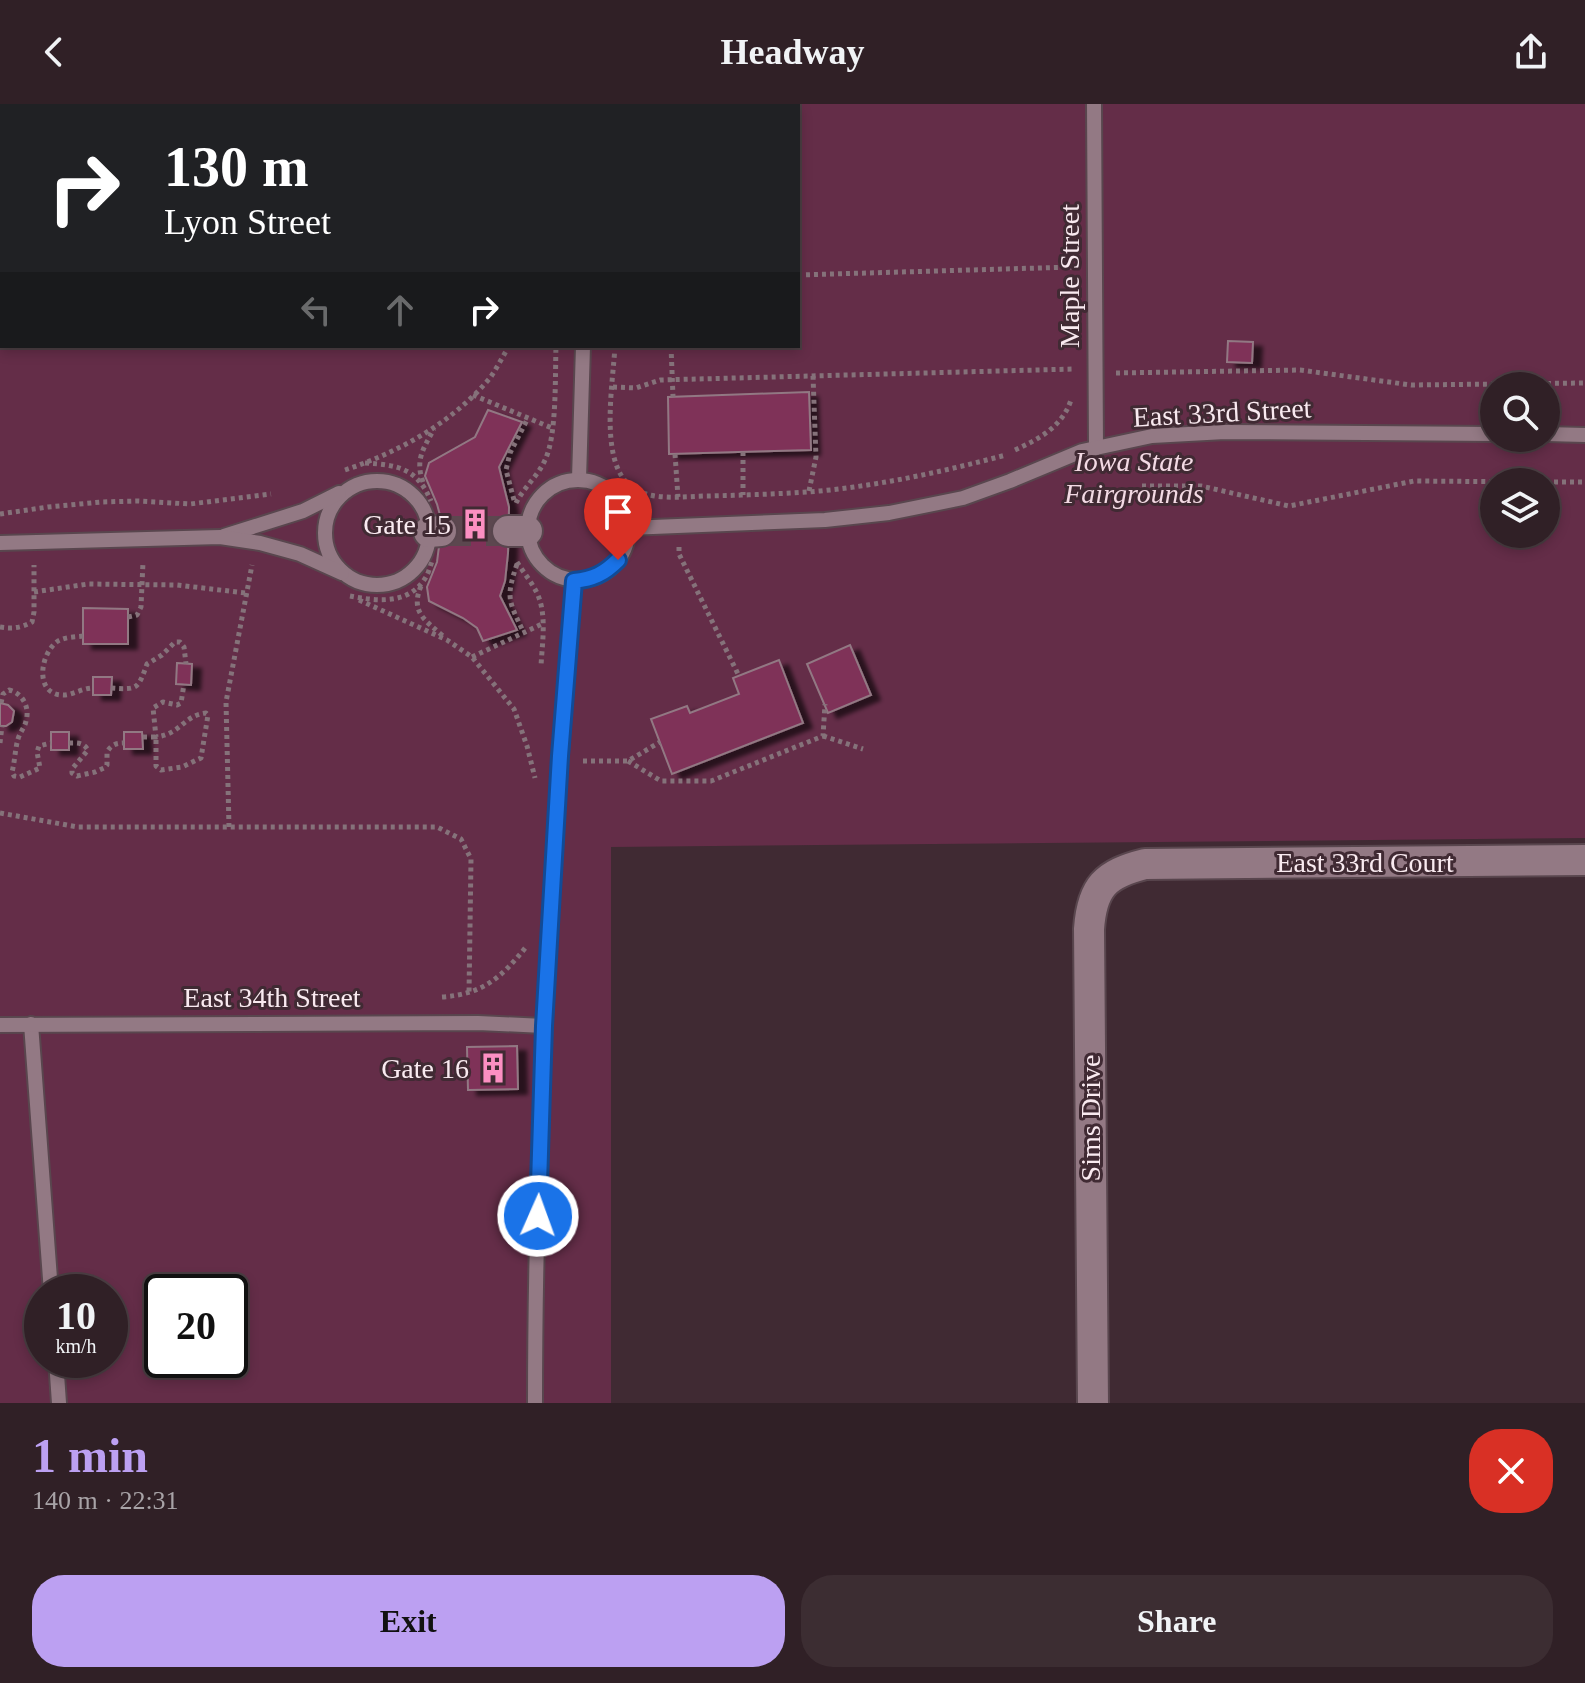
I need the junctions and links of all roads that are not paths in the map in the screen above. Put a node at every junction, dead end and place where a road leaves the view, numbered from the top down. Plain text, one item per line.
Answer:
1 (1094, 104) edge
2 (583, 348) edge
3 (1480, 434) edge
4 (1560, 434) edge
5 (1585, 435) edge
6 (1096, 448) junction
7 (579, 479) junction
8 (354, 486) junction
9 (628, 528) junction
10 (220, 537) junction
11 (0, 543) edge
12 (342, 573) junction
13 (574, 581) junction
14 (1585, 860) edge
15 (1145, 864) joint
16 (31, 1024) junction
17 (0, 1025) edge
18 (544, 1026) junction
19 (50, 1274) edge
20 (57, 1378) edge
21 (59, 1403) edge
22 (535, 1403) edge
23 (1093, 1403) edge

1 - 6 lane, Maple Street
2 - 7 lane
3 - 6 lane, East 33rd Street
4 - 5 lane
6 - 9 lane, East 33rd Street
7 - 9 lane
7 - 13 lane
8 - 10 lane
8 - 12 lane
8 - 12 lane
9 - 13 lane
10 - 11 lane
10 - 12 lane
13 - 18 lane
14 - 15 street, East 33rd Court
15 - 23 street, Sims Drive
16 - 17 lane, East 34th Street
16 - 18 lane, East 34th Street
16 - 19 lane
18 - 22 lane
20 - 21 lane

